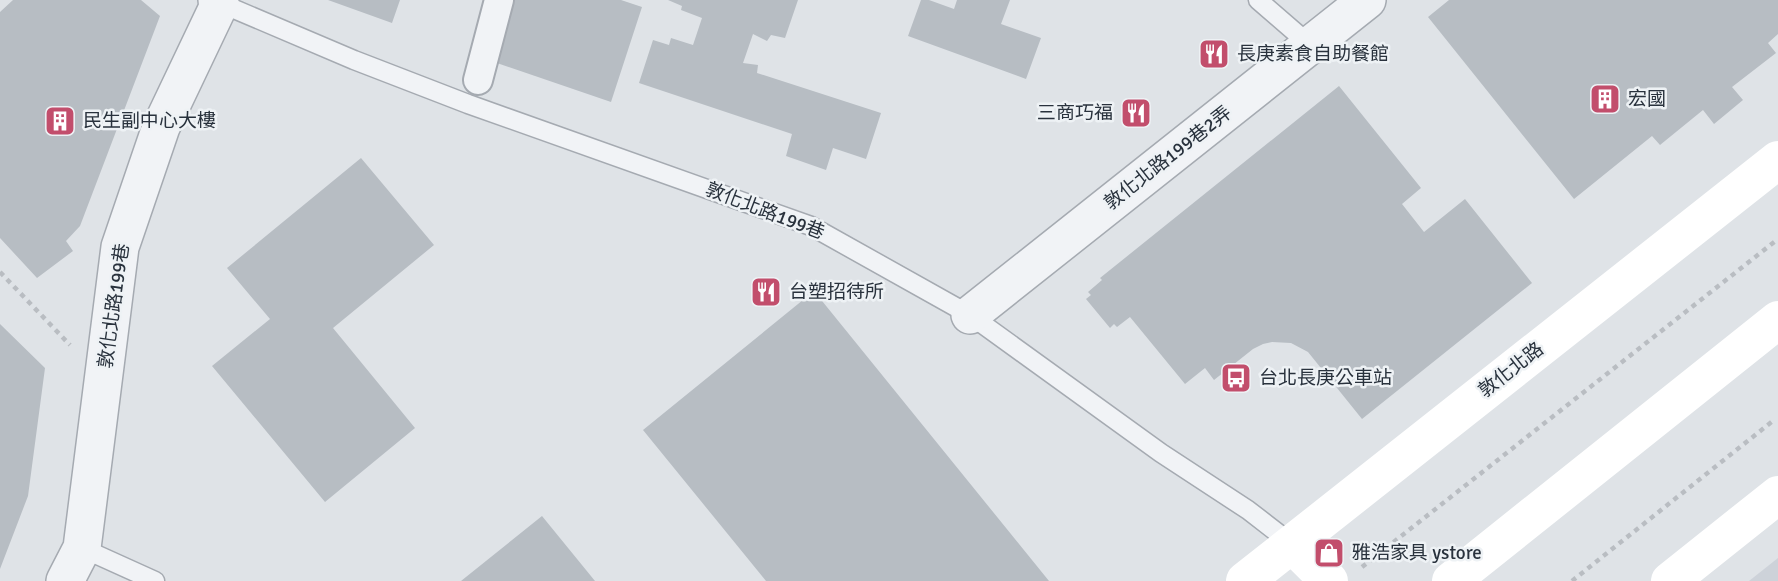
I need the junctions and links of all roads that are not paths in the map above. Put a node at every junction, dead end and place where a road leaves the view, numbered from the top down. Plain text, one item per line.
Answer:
1 (499, 0) edge
2 (1258, 0) edge
3 (1367, 0) edge
4 (218, 2) edge
5 (1310, 45) junction
6 (478, 80) dead end
7 (1778, 160) edge
8 (970, 315) junction
9 (1778, 320) edge
10 (1777, 497) edge
11 (1292, 544) junction
12 (82, 548) junction
13 (1342, 577) edge
14 (65, 581) edge
15 (155, 581) edge
16 (1245, 581) edge
17 (1451, 581) edge
18 (1670, 581) edge

1 - 6 street
2 - 5 lane
3 - 5 street, 敦化北路199巷2弄
4 - 8 lane, 敦化北路199巷
4 - 12 street, 敦化北路199巷
5 - 8 street, 敦化北路199巷2弄
7 - 11 main road, 敦化北路
8 - 11 lane, 敦化北路199巷
9 - 17 main road
10 - 18 main road
11 - 13 main road
11 - 16 main road, 敦化北路
12 - 14 street, 敦化北路199巷
12 - 15 lane

